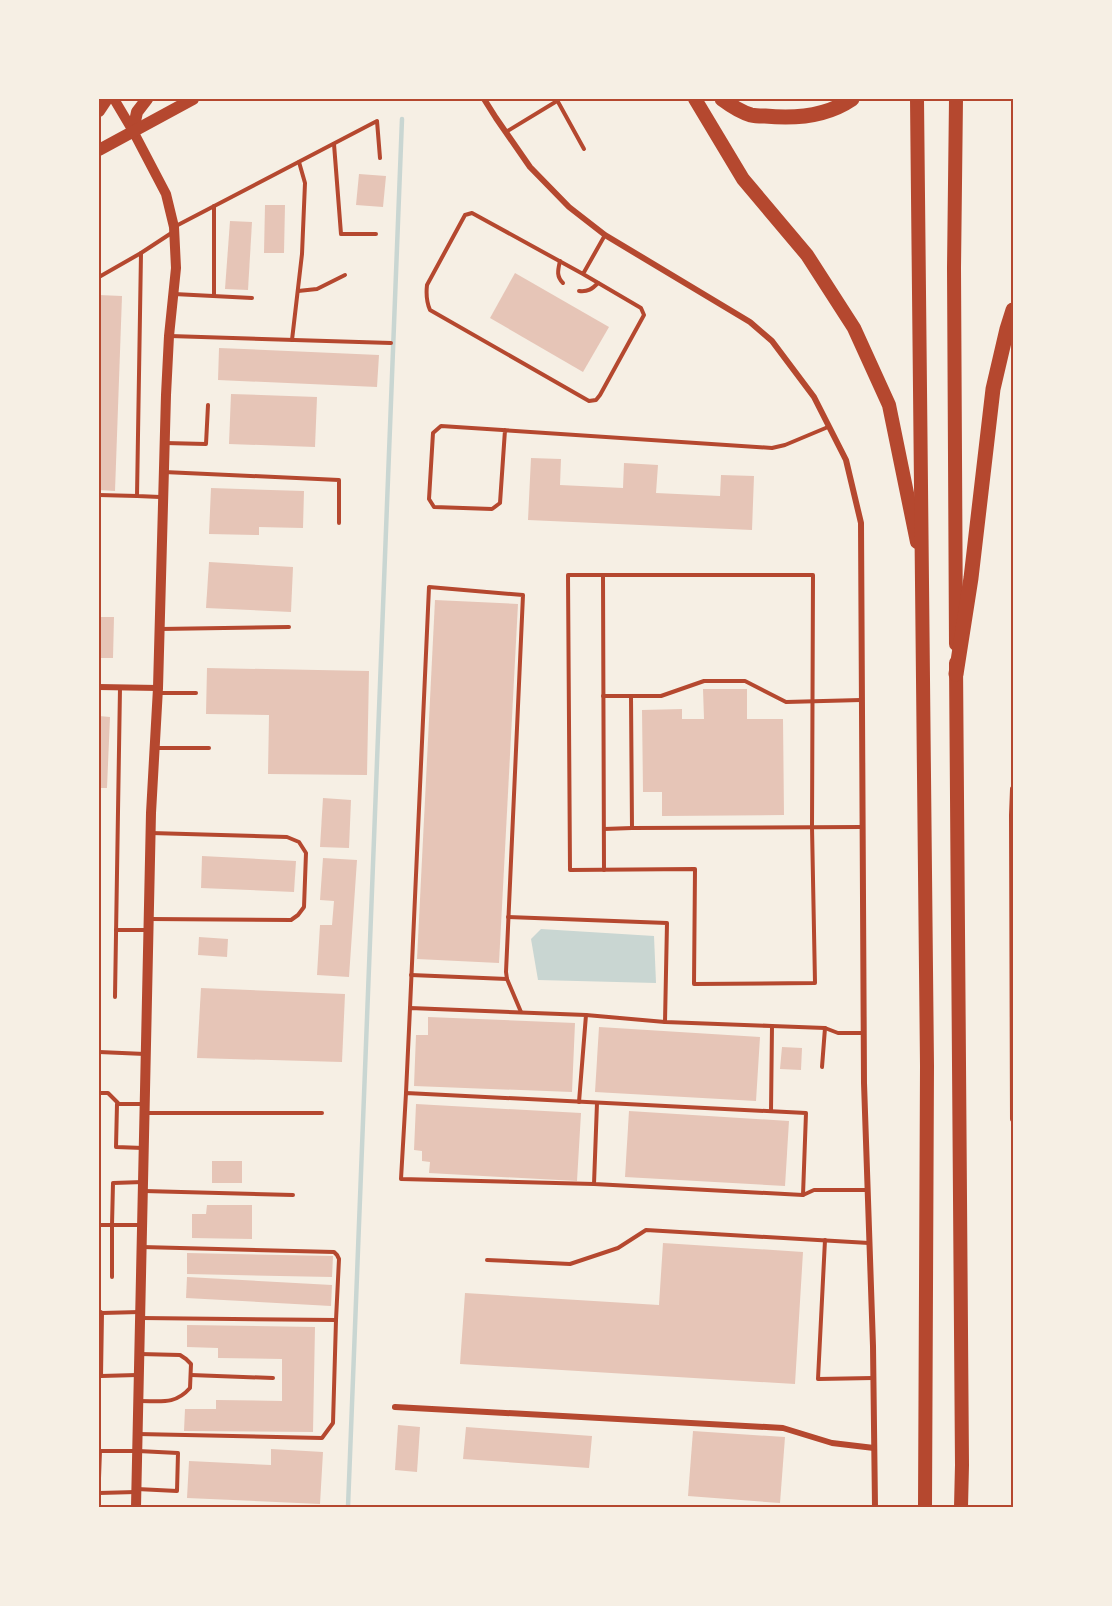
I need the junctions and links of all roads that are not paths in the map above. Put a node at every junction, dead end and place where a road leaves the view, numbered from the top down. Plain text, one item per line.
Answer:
1 (107, 99) edge
2 (114, 99) edge
3 (147, 99) edge
4 (193, 99) edge
5 (484, 99) edge
6 (695, 99) edge
7 (722, 99) edge
8 (852, 99) edge
9 (917, 99) edge
10 (956, 99) edge
11 (557, 100) edge
12 (99, 111) edge
13 (133, 131) junction
14 (506, 132) junction
15 (334, 144) junction
16 (584, 149) dead end
17 (99, 150) edge
18 (380, 158) dead end
19 (299, 162) junction
20 (214, 206) junction
21 (174, 230) junction
22 (376, 234) dead end
23 (605, 235) junction
24 (141, 253) junction
25 (560, 261) junction
26 (583, 274) junction
27 (345, 275) dead end
28 (99, 277) edge
29 (563, 283) dead end
30 (598, 283) junction
31 (298, 291) junction
32 (579, 291) dead end
33 (173, 294) junction
34 (214, 296) junction
35 (252, 298) dead end
36 (1013, 310) edge
37 (169, 336) junction
38 (292, 340) junction
39 (392, 343) dead end
40 (208, 405) dead end
41 (829, 426) junction
42 (505, 430) junction
43 (164, 443) junction
44 (164, 472) junction
45 (99, 495) edge
46 (137, 496) junction
47 (163, 497) junction
48 (339, 523) dead end
49 (923, 574) junction
50 (603, 575) junction
51 (289, 627) dead end
52 (159, 629) junction
53 (956, 674) junction
54 (99, 687) edge
55 (120, 688) junction
56 (158, 691) junction
57 (196, 693) dead end
58 (603, 696) junction
59 (631, 696) junction
60 (861, 700) junction
61 (812, 702) junction
62 (155, 748) junction
63 (208, 748) dead end
64 (1013, 789) edge
65 (812, 827) junction
66 (862, 827) junction
67 (632, 828) junction
68 (604, 829) junction
69 (151, 833) junction
70 (604, 870) junction
71 (508, 916) junction
72 (149, 925) junction
73 (116, 930) junction
74 (411, 975) junction
75 (507, 979) junction
76 (115, 997) dead end
77 (410, 1008) junction
78 (521, 1012) junction
79 (586, 1015) junction
80 (665, 1022) junction
81 (772, 1026) junction
82 (825, 1028) junction
83 (863, 1033) junction
84 (1012, 1033) edge
85 (99, 1052) edge
86 (146, 1054) junction
87 (822, 1067) dead end
88 (99, 1093) edge
89 (406, 1094) junction
90 (579, 1102) junction
91 (597, 1102) junction
92 (119, 1104) junction
93 (145, 1108) junction
94 (771, 1111) junction
95 (322, 1113) dead end
96 (1013, 1119) edge
97 (144, 1148) junction
98 (594, 1184) junction
99 (143, 1187) junction
100 (867, 1190) junction
101 (803, 1195) junction
102 (293, 1196) dead end
103 (99, 1225) edge
104 (112, 1225) junction
105 (142, 1225) junction
106 (825, 1240) junction
107 (869, 1243) junction
108 (142, 1247) junction
109 (487, 1260) dead end
110 (112, 1277) dead end
111 (100, 1312) edge
112 (141, 1315) junction
113 (336, 1320) junction
114 (140, 1354) junction
115 (139, 1375) junction
116 (191, 1375) junction
117 (100, 1376) edge
118 (273, 1378) dead end
119 (873, 1378) junction
120 (139, 1401) junction
121 (395, 1407) dead end
122 (138, 1434) junction
123 (874, 1448) junction
124 (99, 1451) edge
125 (138, 1451) junction
126 (99, 1478) edge
127 (137, 1491) junction
128 (99, 1493) edge
129 (136, 1507) edge
130 (875, 1507) edge
131 (925, 1507) edge
132 (961, 1507) edge

1 - 12 main road
2 - 13 street
3 - 13 main road
4 - 13 main road
5 - 14 street
6 - 49 highway
7 - 8 highway
9 - 49 highway
10 - 53 highway
11 - 14 lane
11 - 16 lane
13 - 17 main road
13 - 21 street
14 - 23 street
15 - 18 lane
15 - 19 lane
15 - 22 lane
19 - 20 lane
19 - 31 lane
20 - 21 lane
20 - 34 lane
21 - 24 lane
21 - 33 street
23 - 26 lane
23 - 41 street
24 - 28 lane
24 - 46 lane
25 - 26 lane
25 - 29 lane
25 - 30 lane
26 - 30 lane
27 - 31 lane
30 - 32 lane
31 - 38 lane
33 - 34 lane
33 - 37 street
34 - 35 lane
36 - 53 highway
37 - 38 lane
37 - 43 street
38 - 39 lane
40 - 43 lane
41 - 42 lane
41 - 60 street
42 - 42 lane
43 - 44 street
44 - 47 street
44 - 48 lane
45 - 46 lane
46 - 47 lane
47 - 52 street
49 - 131 highway
50 - 58 lane
50 - 61 lane
50 - 70 lane
51 - 52 lane
52 - 56 street
53 - 132 highway
54 - 55 street
55 - 56 street
55 - 73 lane
56 - 57 lane
56 - 62 street
58 - 59 lane
58 - 68 lane
59 - 61 lane
59 - 67 lane
60 - 61 lane
60 - 66 street
61 - 65 lane
62 - 63 lane
62 - 69 street
64 - 84 street
65 - 66 lane
65 - 67 lane
65 - 70 lane
66 - 83 street
67 - 68 lane
68 - 70 lane
69 - 72 street
69 - 72 lane
71 - 74 lane
71 - 75 lane
71 - 80 lane
72 - 73 lane
72 - 86 street
73 - 76 lane
74 - 75 lane
74 - 77 lane
75 - 78 lane
77 - 78 lane
77 - 89 lane
78 - 79 lane
79 - 80 lane
79 - 90 lane
80 - 81 lane
81 - 82 lane
81 - 94 lane
82 - 83 lane
82 - 87 lane
83 - 100 street
84 - 96 street
85 - 86 lane
86 - 93 street
88 - 92 lane
89 - 90 lane
89 - 98 lane
90 - 91 lane
91 - 94 lane
91 - 98 lane
92 - 93 lane
92 - 97 lane
93 - 95 lane
93 - 97 street
94 - 101 lane
97 - 99 street
98 - 101 lane
99 - 102 lane
99 - 104 lane
99 - 105 street
100 - 101 lane
100 - 107 street
103 - 104 lane
104 - 105 lane
104 - 110 lane
105 - 108 street
106 - 107 lane
106 - 109 lane
106 - 119 lane
107 - 119 street
108 - 112 street
108 - 113 lane
111 - 112 lane
111 - 117 lane
112 - 113 lane
112 - 114 street
113 - 122 lane
114 - 115 street
114 - 116 lane
115 - 117 lane
115 - 120 street
116 - 118 lane
116 - 120 lane
119 - 123 street
120 - 122 street
121 - 123 street
122 - 125 street
123 - 130 street
124 - 125 lane
124 - 126 lane
125 - 127 street
125 - 127 lane
127 - 128 lane
127 - 129 street

